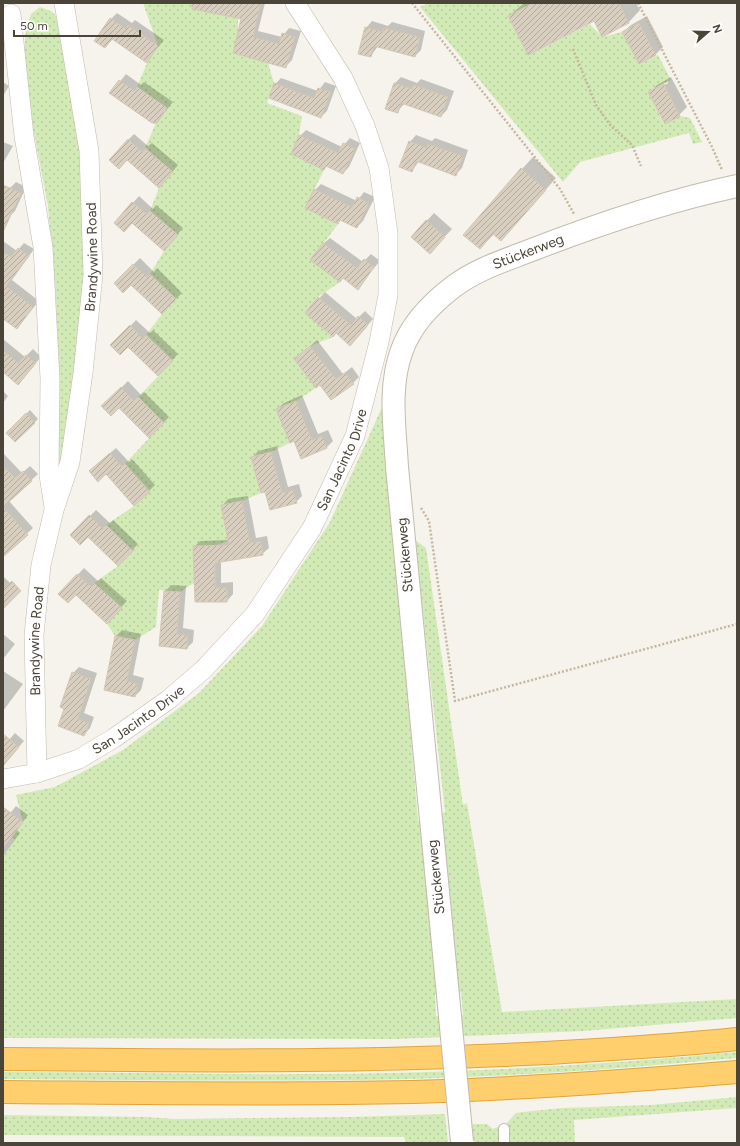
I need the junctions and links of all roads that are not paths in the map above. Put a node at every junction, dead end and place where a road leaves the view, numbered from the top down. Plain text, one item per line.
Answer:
1 (64, 3) edge
2 (295, 3) edge
3 (13, 12) edge
4 (732, 187) edge
5 (54, 510) junction
6 (37, 773) junction
7 (3, 779) edge
8 (737, 1039) edge
9 (3, 1059) edge
10 (737, 1072) edge
11 (3, 1092) edge
12 (504, 1128) dead end
13 (462, 1143) edge
14 (504, 1143) edge

1 - 5 street, Brandywine Road
2 - 6 street, San Jacinto Drive
3 - 5 street, Brandywine Road
4 - 13 street, Stückerweg, bridge
5 - 6 street, Brandywine Road
6 - 7 street, San Jacinto Drive
8 - 9 highway
10 - 11 highway
12 - 14 lane

